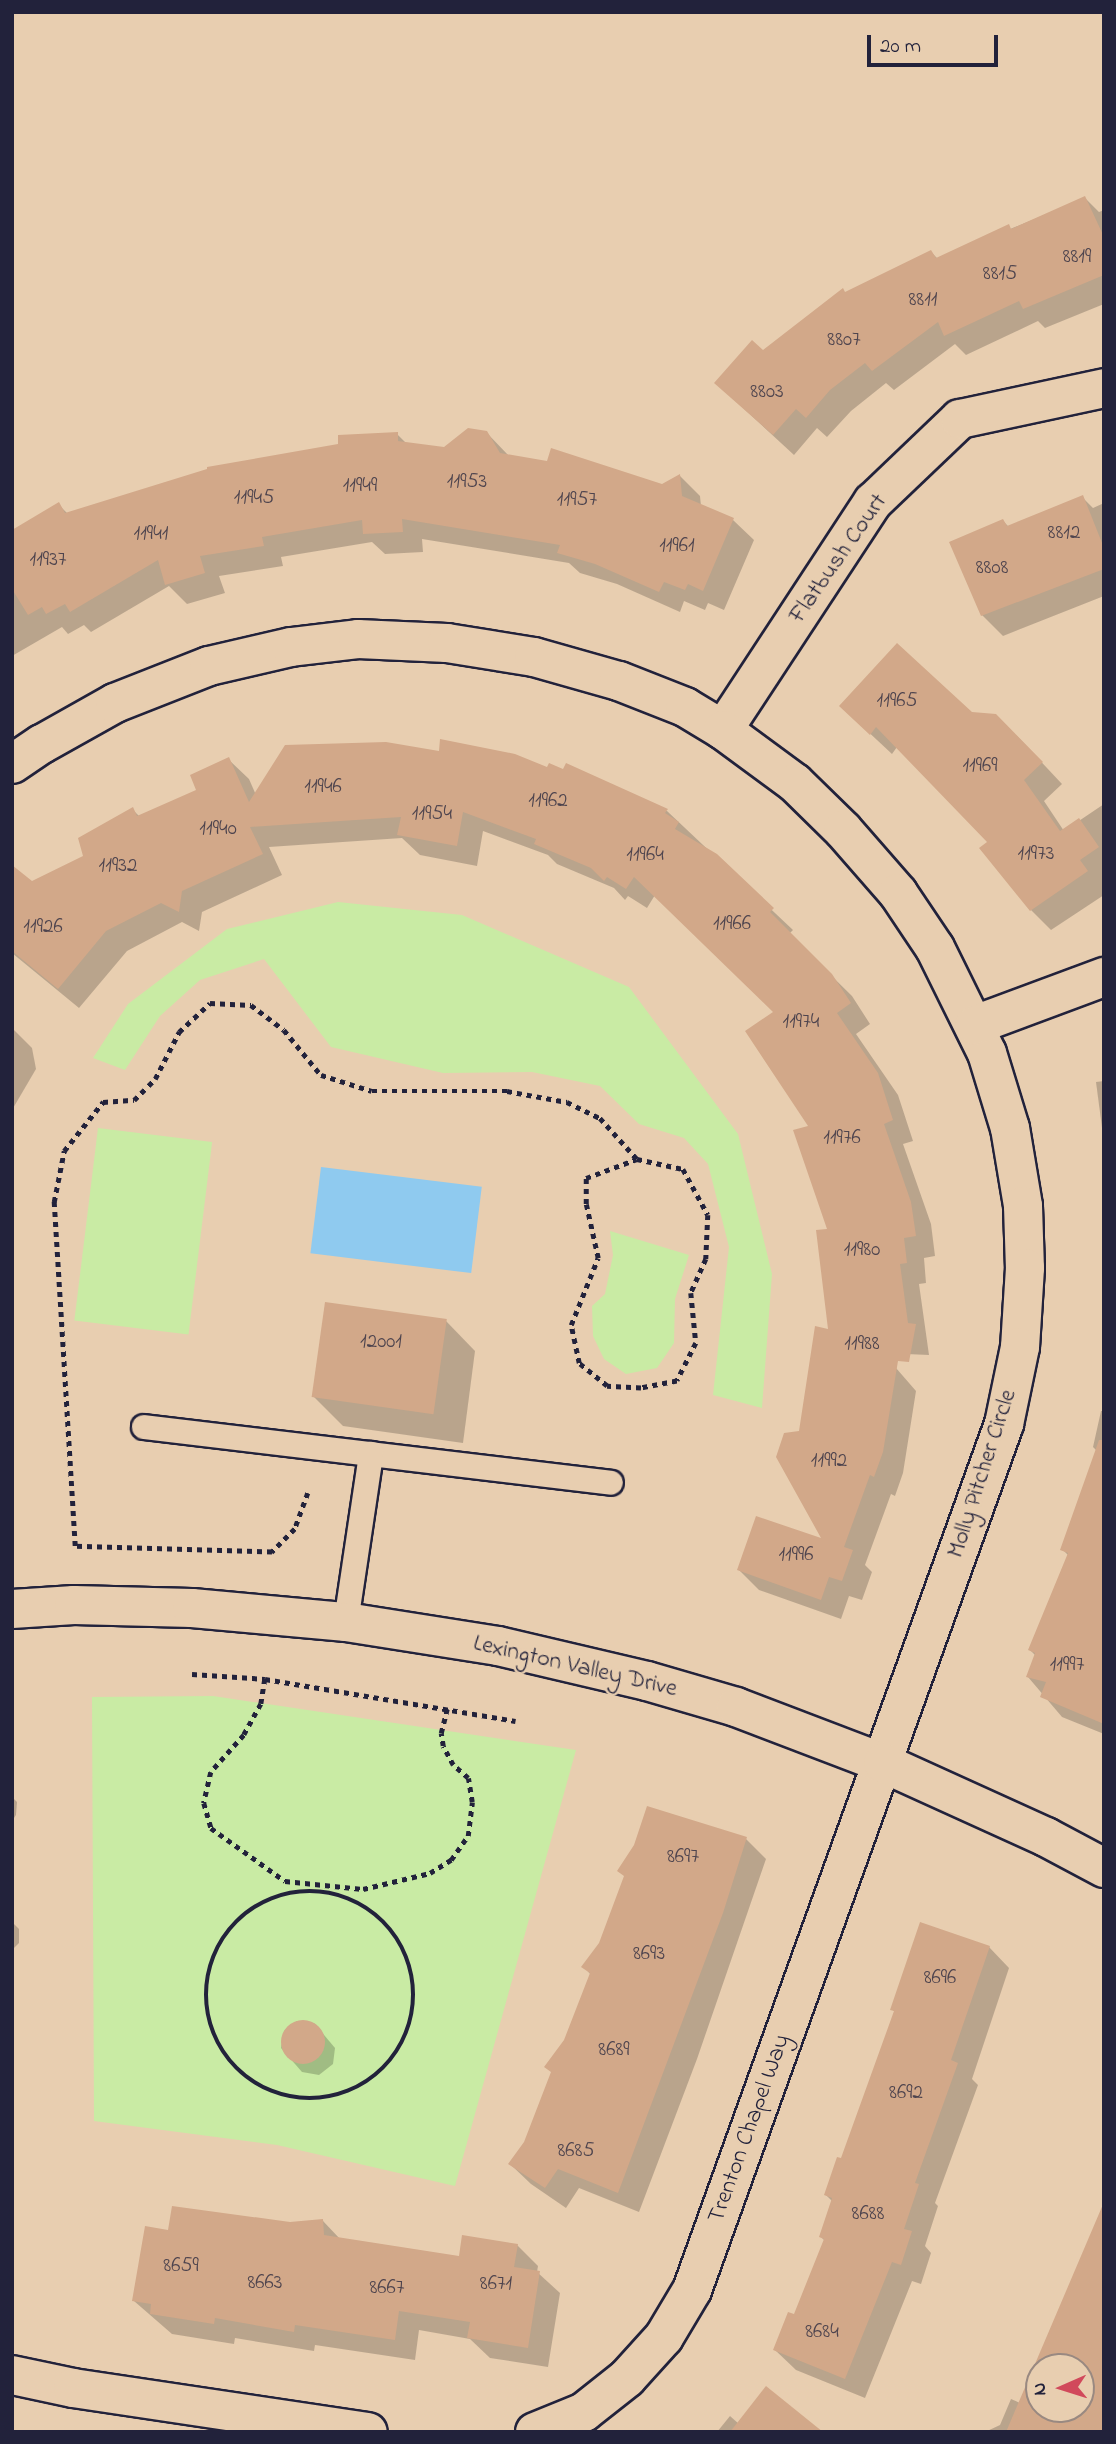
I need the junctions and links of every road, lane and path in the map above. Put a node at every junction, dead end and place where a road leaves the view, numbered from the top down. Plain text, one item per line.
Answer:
1 (1104, 387) edge
2 (723, 730) junction
3 (12, 764) edge
4 (1104, 977) edge
5 (975, 1025) junction
6 (637, 1159) junction
7 (144, 1427) dead end
8 (371, 1454) junction
9 (611, 1483) dead end
10 (309, 1493) dead end
11 (12, 1609) edge
12 (346, 1622) junction
13 (192, 1674) dead end
14 (265, 1679) junction
15 (447, 1709) junction
16 (515, 1721) dead end
17 (883, 1763) junction
18 (1104, 1868) edge
19 (305, 1889) joint
20 (12, 2375) edge
21 (368, 2432) edge
22 (536, 2432) edge

1 - 2 street, Flatbush Court
2 - 3 street, Molly Pitcher Circle
2 - 5 street, Molly Pitcher Circle
4 - 5 street
5 - 17 street, Molly Pitcher Circle
6 - 6 path
6 - 10 path
7 - 8 lane
8 - 9 lane
8 - 12 lane
11 - 12 street, Lexington Valley Drive
12 - 17 street, Lexington Valley Drive
13 - 14 path
14 - 15 path
14 - 15 path
15 - 16 path
17 - 18 street, Lexington Valley Drive
17 - 22 street, Trenton Chapel Way
19 - 19 path
20 - 21 street

